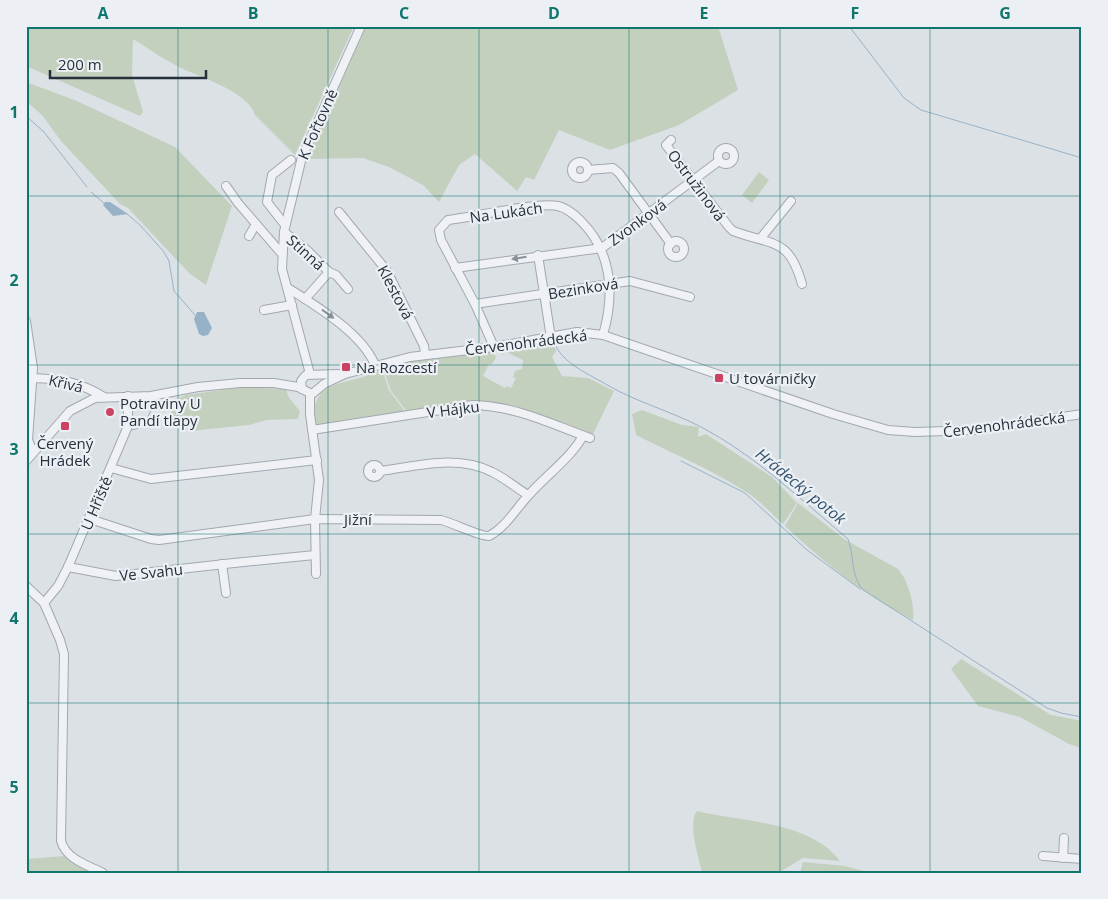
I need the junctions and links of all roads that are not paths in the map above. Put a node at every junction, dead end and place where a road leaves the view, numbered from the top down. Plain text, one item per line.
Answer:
1 (361, 26) edge
2 (671, 140) dead end
3 (291, 160) dead end
4 (719, 161) dead end
5 (588, 170) dead end
6 (693, 181) junction
7 (226, 186) dead end
8 (791, 200) dead end
9 (339, 212) dead end
10 (649, 213) junction
11 (256, 224) junction
12 (285, 229) junction
13 (249, 236) dead end
14 (760, 239) junction
15 (671, 244) dead end
16 (602, 248) junction
17 (282, 254) junction
18 (538, 255) junction
19 (455, 268) junction
20 (329, 272) junction
21 (608, 284) junction
22 (802, 284) dead end
23 (288, 288) junction
24 (348, 289) dead end
25 (544, 294) junction
26 (690, 297) dead end
27 (305, 299) junction
28 (476, 304) junction
29 (292, 305) junction
30 (264, 310) dead end
31 (26, 321) edge
32 (603, 335) junction
33 (552, 338) junction
34 (494, 347) junction
35 (426, 354) junction
36 (375, 365) junction
37 (345, 374) junction
38 (314, 375) junction
39 (30, 378) edge
40 (302, 379) junction
41 (274, 383) junction
42 (320, 387) junction
43 (302, 389) junction
44 (310, 394) junction
45 (128, 396) junction
46 (104, 397) junction
47 (1082, 414) edge
48 (312, 430) junction
49 (587, 437) joint
50 (33, 452) junction
51 (316, 460) junction
52 (26, 461) edge
53 (111, 468) junction
54 (381, 470) dead end
55 (528, 495) junction
56 (90, 519) junction
57 (315, 519) junction
58 (315, 554) junction
59 (222, 564) junction
60 (68, 567) junction
61 (316, 574) dead end
62 (26, 586) edge
63 (226, 593) dead end
64 (44, 603) junction
65 (1064, 838) dead end
66 (1043, 856) dead end
67 (1063, 858) junction
68 (1082, 860) edge
69 (103, 873) edge

1 - 12 street, K Fořtovně
2 - 6 street, Ostružinová
3 - 12 street, K Fořtovně
4 - 6 street, Zvonková
5 - 10 street
6 - 10 street, Zvonková
6 - 14 street, Ostružinová
7 - 11 street
8 - 14 street
9 - 35 street, Klestová
10 - 15 street
10 - 16 street, Zvonková
11 - 13 street
11 - 17 street
12 - 17 street, K Fořtovně
12 - 20 street, Stinná
14 - 22 street, Ostružinová
16 - 18 street, Zvonková
16 - 19 street, Na Lukách
16 - 21 street, Na Lukách
17 - 23 street, K Fořtovně
18 -> 19 street, Zvonková
18 - 25 street
19 - 28 street, Na Lukách
20 - 24 street, Stinná
20 - 27 street, Stinná
21 - 25 street, Bezinková
21 - 26 street, Bezinková
21 - 32 street, Na Lukách
23 - 27 street
23 - 29 street, K Fořtovně
25 - 28 street, Bezinková
25 - 33 street
27 -> 36 street
28 - 34 street, Na Lukách
29 - 30 street
29 - 38 street, K Fořtovně
31 - 39 street
32 - 33 street, Červenohrádecká
32 - 47 street, Červenohrádecká
33 - 34 street, Červenohrádecká
34 - 35 street, Červenohrádecká
35 - 36 street, Červenohrádecká
36 - 37 street, Červenohrádecká
37 - 38 street, Červenohrádecká
37 - 42 street, Červenohrádecká
38 - 40 street
38 - 42 street
39 - 46 street, Křivá
39 - 50 street
40 - 41 street
40 - 43 street
41 - 43 street
41 - 45 street
42 - 44 street
43 - 44 street
44 - 48 street
45 - 46 street
45 - 53 street, U Hřiště
46 - 50 street
48 - 49 street, V Hájku
48 - 51 street
49 - 55 street, Jižní
50 - 52 street
51 - 53 street
51 - 57 street
53 - 56 street, U Hřiště
54 - 55 street
55 - 57 street, Jižní
56 - 57 street, Jižní
56 - 60 street, U Hřiště
57 - 58 street
58 - 59 street, Ve Svahu
58 - 61 street
59 - 60 street, Ve Svahu
59 - 63 street
60 - 64 street, U Hřiště
62 - 64 street
64 - 69 street
65 - 67 street
66 - 67 street
67 - 68 street

